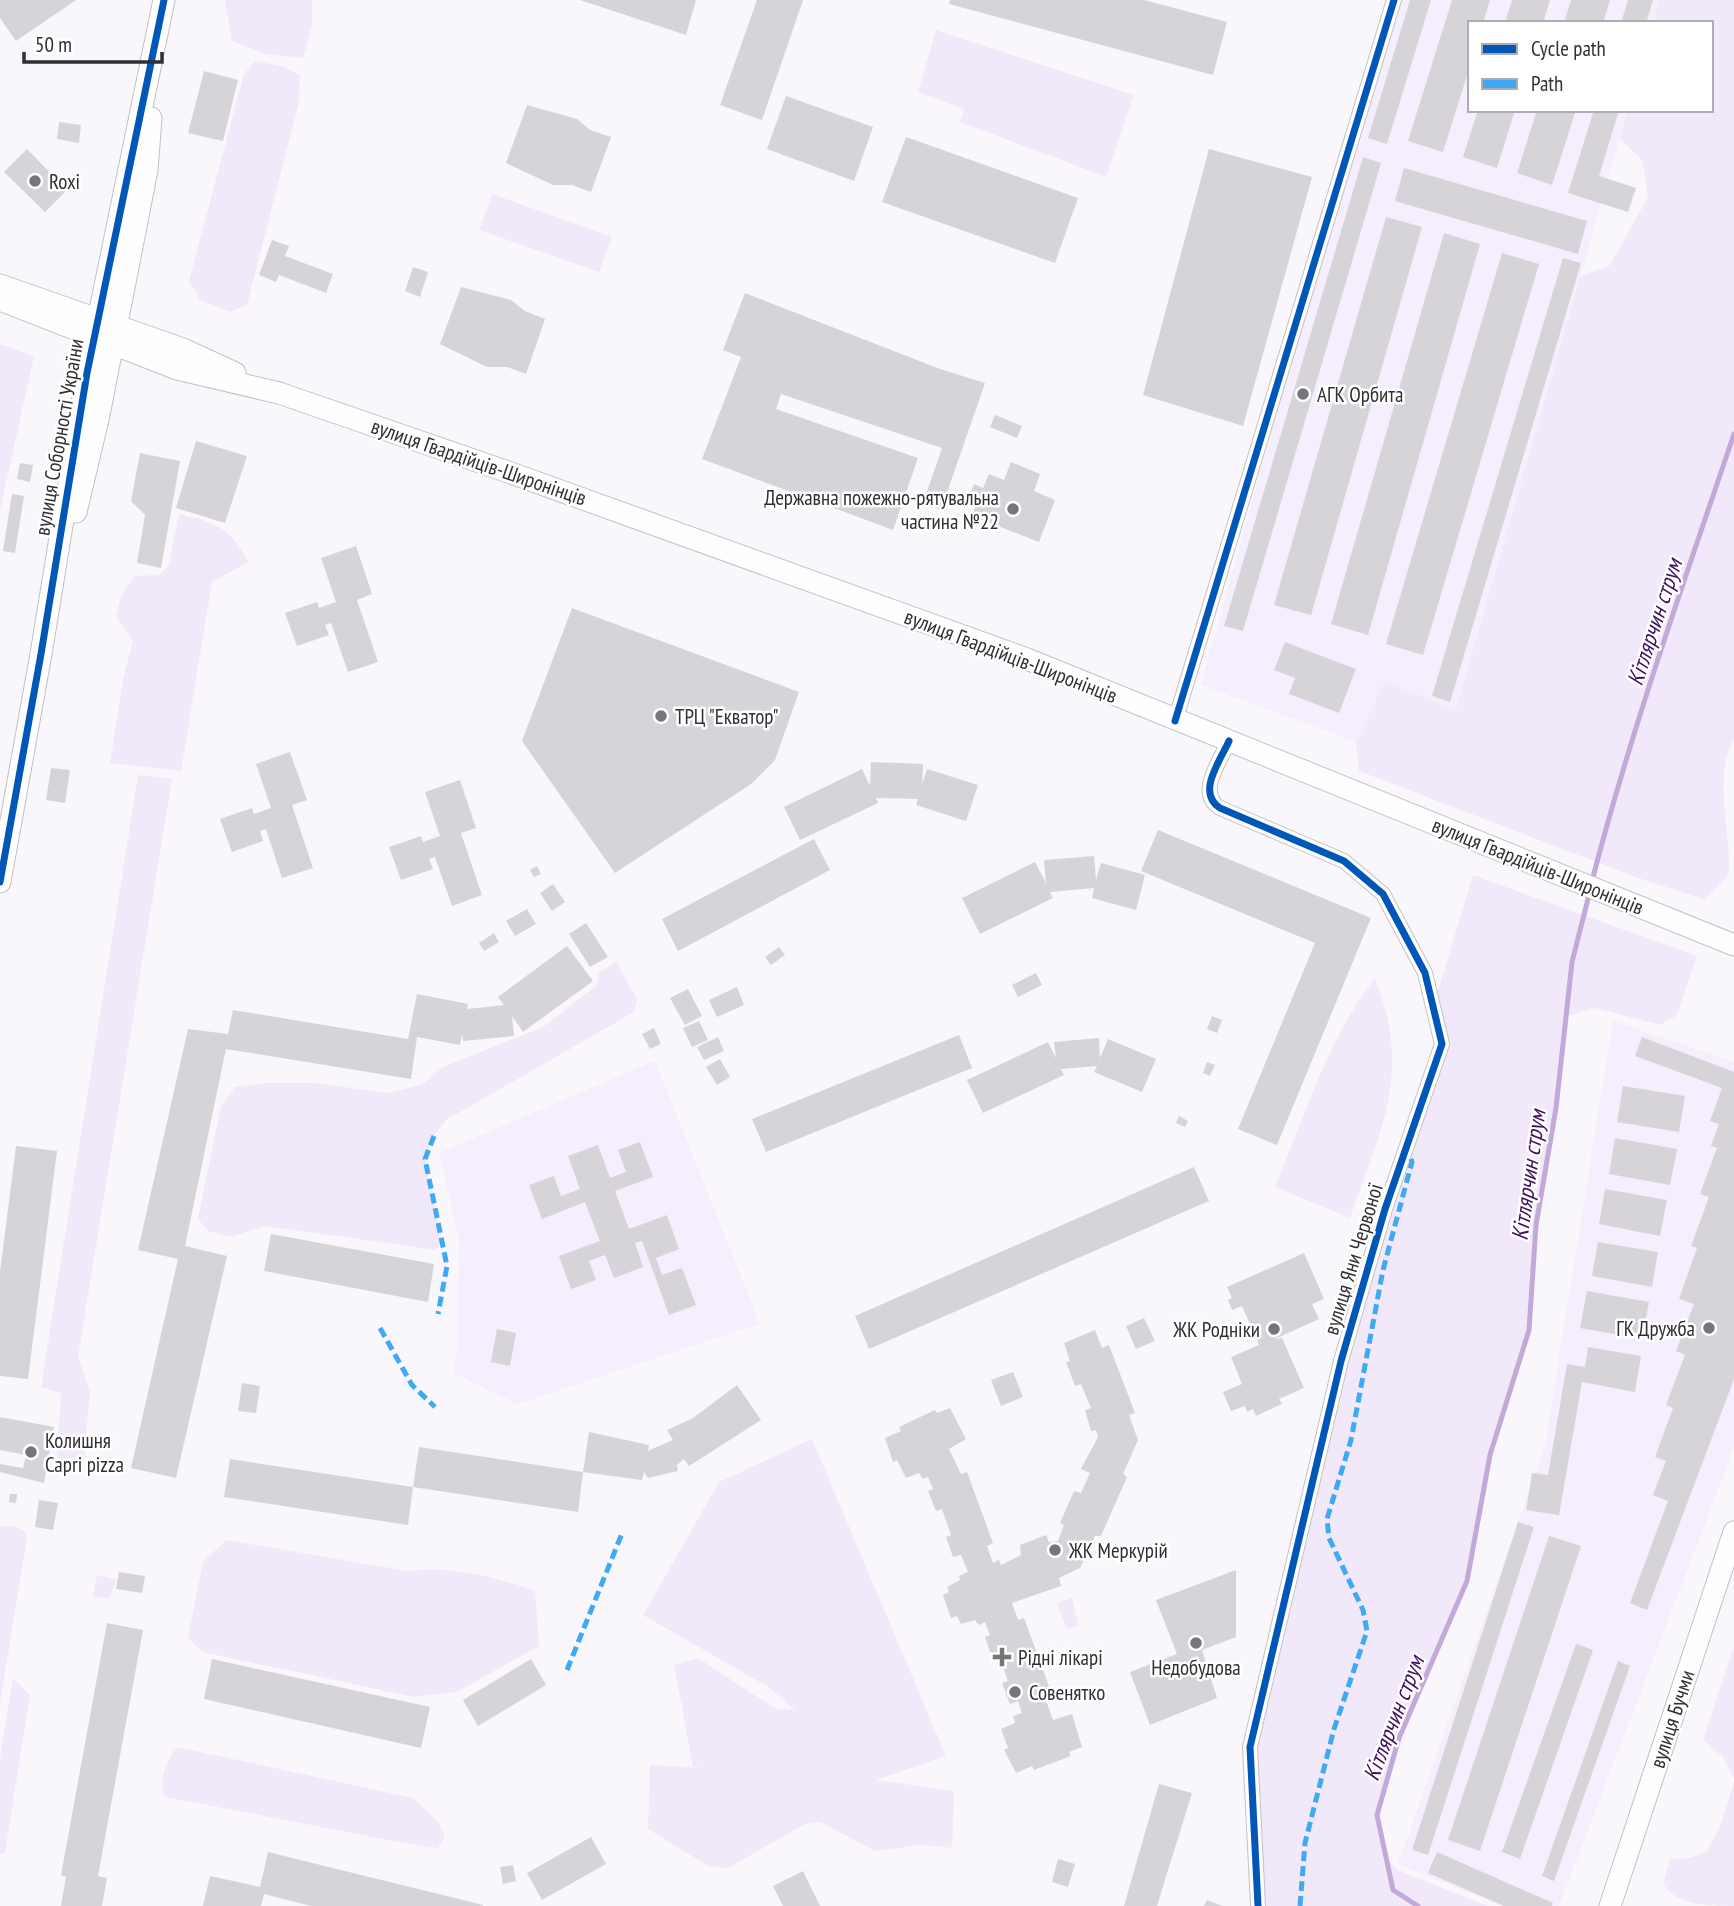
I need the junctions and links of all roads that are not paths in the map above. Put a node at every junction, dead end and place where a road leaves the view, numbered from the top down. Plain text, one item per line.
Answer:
1 (164, 0) edge
2 (1394, 0) edge
3 (0, 285) edge
4 (0, 300) edge
5 (105, 331) junction
6 (1175, 721) junction
7 (1229, 741) junction
8 (0, 882) edge
9 (1728, 942) edge
10 (1734, 1532) edge
11 (1258, 1906) edge
12 (1610, 1906) edge

1 - 5 main road, вулиця Соборності України
2 - 6 street
3 - 5 main road, вулиця Гвардійців-Широнінців
4 - 5 main road, вулиця Гвардійців-Широнінців
5 - 6 main road, вулиця Гвардійців-Широнінців
5 - 8 main road, вулиця Соборності України
6 - 7 main road, вулиця Гвардійців-Широнінців
7 - 9 main road, вулиця Гвардійців-Широнінців
7 - 11 street, вулиця Яни Червоної
10 - 12 main road, вулиця Бучми

